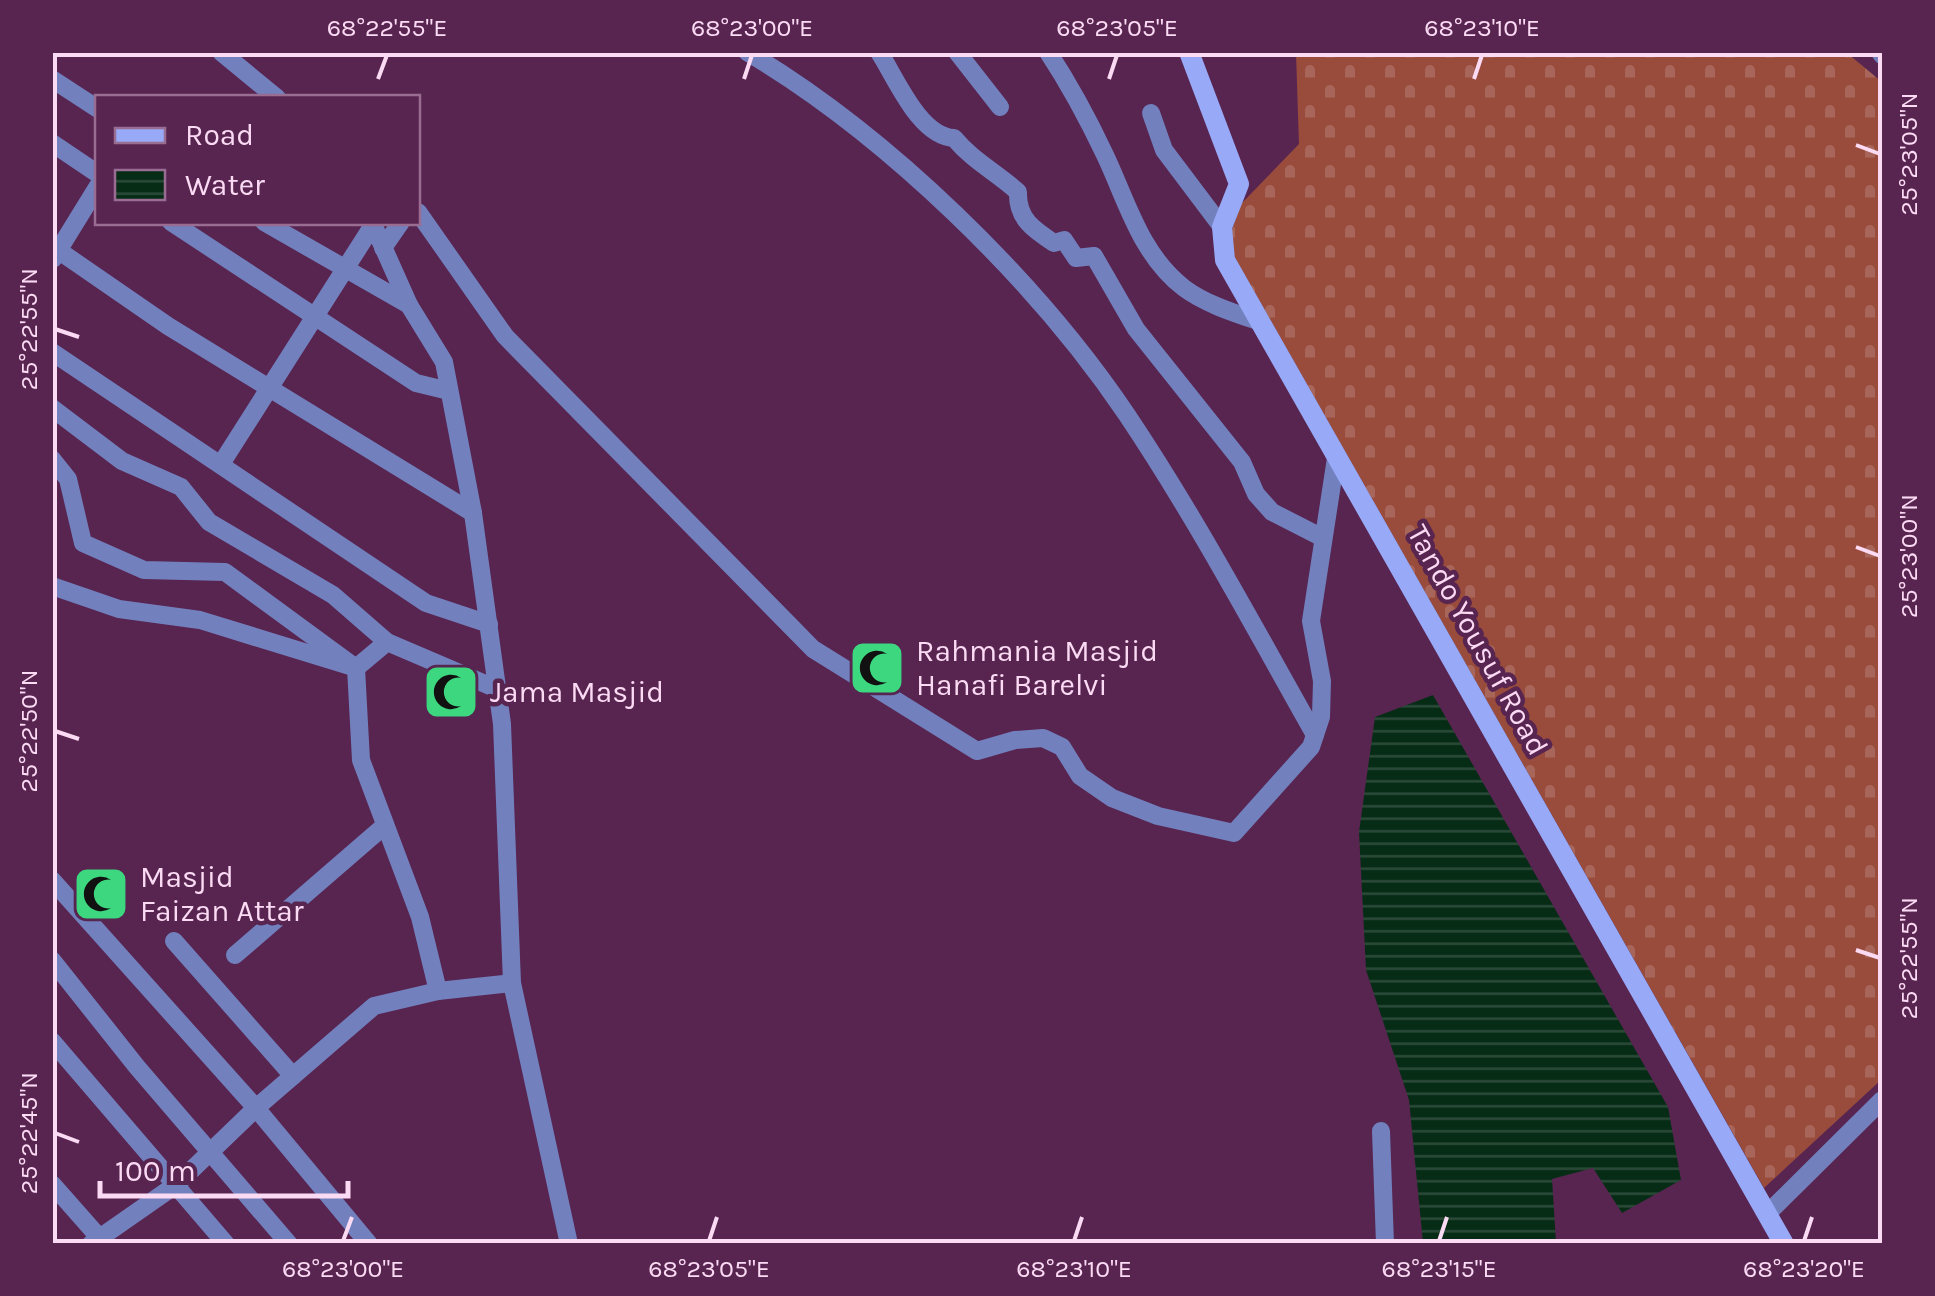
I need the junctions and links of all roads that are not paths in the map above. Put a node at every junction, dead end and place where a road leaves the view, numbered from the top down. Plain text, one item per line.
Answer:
1 (221, 52) edge
2 (747, 52) edge
3 (879, 52) edge
4 (957, 52) edge
5 (1048, 52) edge
6 (1189, 52) edge
7 (778, 61) edge
8 (52, 79) edge
9 (273, 95) edge
10 (95, 107) edge
11 (1000, 107) dead end
12 (1151, 113) dead end
13 (52, 143) edge
14 (95, 172) edge
15 (95, 190) edge
16 (420, 215) edge
17 (175, 225) edge
18 (269, 225) edge
19 (371, 225) edge
20 (372, 225) edge
21 (399, 225) edge
22 (1222, 227) junction
23 (383, 248) junction
24 (54, 252) edge
25 (346, 270) junction
26 (410, 305) junction
27 (314, 318) junction
28 (1255, 320) junction
29 (52, 352) edge
30 (270, 389) junction
31 (449, 391) junction
32 (52, 408) edge
33 (1336, 458) junction
34 (52, 459) edge
35 (221, 464) junction
36 (474, 512) junction
37 (1324, 538) junction
38 (52, 586) edge
39 (488, 624) junction
40 (387, 642) junction
41 (356, 668) junction
42 (497, 689) junction
43 (1315, 734) junction
44 (383, 827) junction
45 (52, 880) edge
46 (68, 897) junction
47 (52, 911) edge
48 (174, 941) dead end
49 (235, 955) dead end
50 (52, 960) edge
51 (512, 983) junction
52 (438, 992) junction
53 (52, 1041) edge
54 (293, 1076) junction
55 (1882, 1100) edge
56 (256, 1108) junction
57 (1381, 1131) dead end
58 (209, 1150) junction
59 (52, 1184) edge
60 (177, 1184) junction
61 (1766, 1214) junction
62 (98, 1241) edge
63 (226, 1244) edge
64 (289, 1244) edge
65 (369, 1244) edge
66 (569, 1244) edge
67 (1385, 1244) edge
68 (1784, 1244) edge

1 - 9 street
2 - 7 street
3 - 37 street
4 - 11 street
5 - 28 street
6 - 22 street
7 - 43 street
8 - 10 street
12 - 22 street
13 - 14 street
15 - 24 street
16 - 43 street
17 - 27 street
18 - 25 street
19 - 25 street
20 - 23 street
21 - 23 street
22 - 28 street, Tando Yousuf Road
23 - 26 street
24 - 30 street
25 - 26 street
25 - 27 street
26 - 31 street
27 - 30 street
27 - 31 street
28 - 33 street, Tando Yousuf Road
29 - 35 street
30 - 35 street
30 - 36 street
31 - 36 street
32 - 40 street
33 - 37 street
33 - 61 street, Tando Yousuf Road
34 - 41 street
35 - 39 street
36 - 39 street
37 - 43 street
38 - 41 street
39 - 42 street
40 - 41 street
40 - 42 street
41 - 44 street
42 - 51 street
44 - 49 street
44 - 52 street
45 - 46 street
46 - 47 street
46 - 56 street
48 - 54 street
50 - 58 street
51 - 52 street
51 - 66 street
52 - 54 street
53 - 60 street
54 - 56 street
55 - 61 street
56 - 58 street
56 - 65 street
57 - 67 street
58 - 60 street
58 - 64 street
59 - 62 street
60 - 62 street
60 - 63 street
61 - 68 street, Tando Yousuf Road

